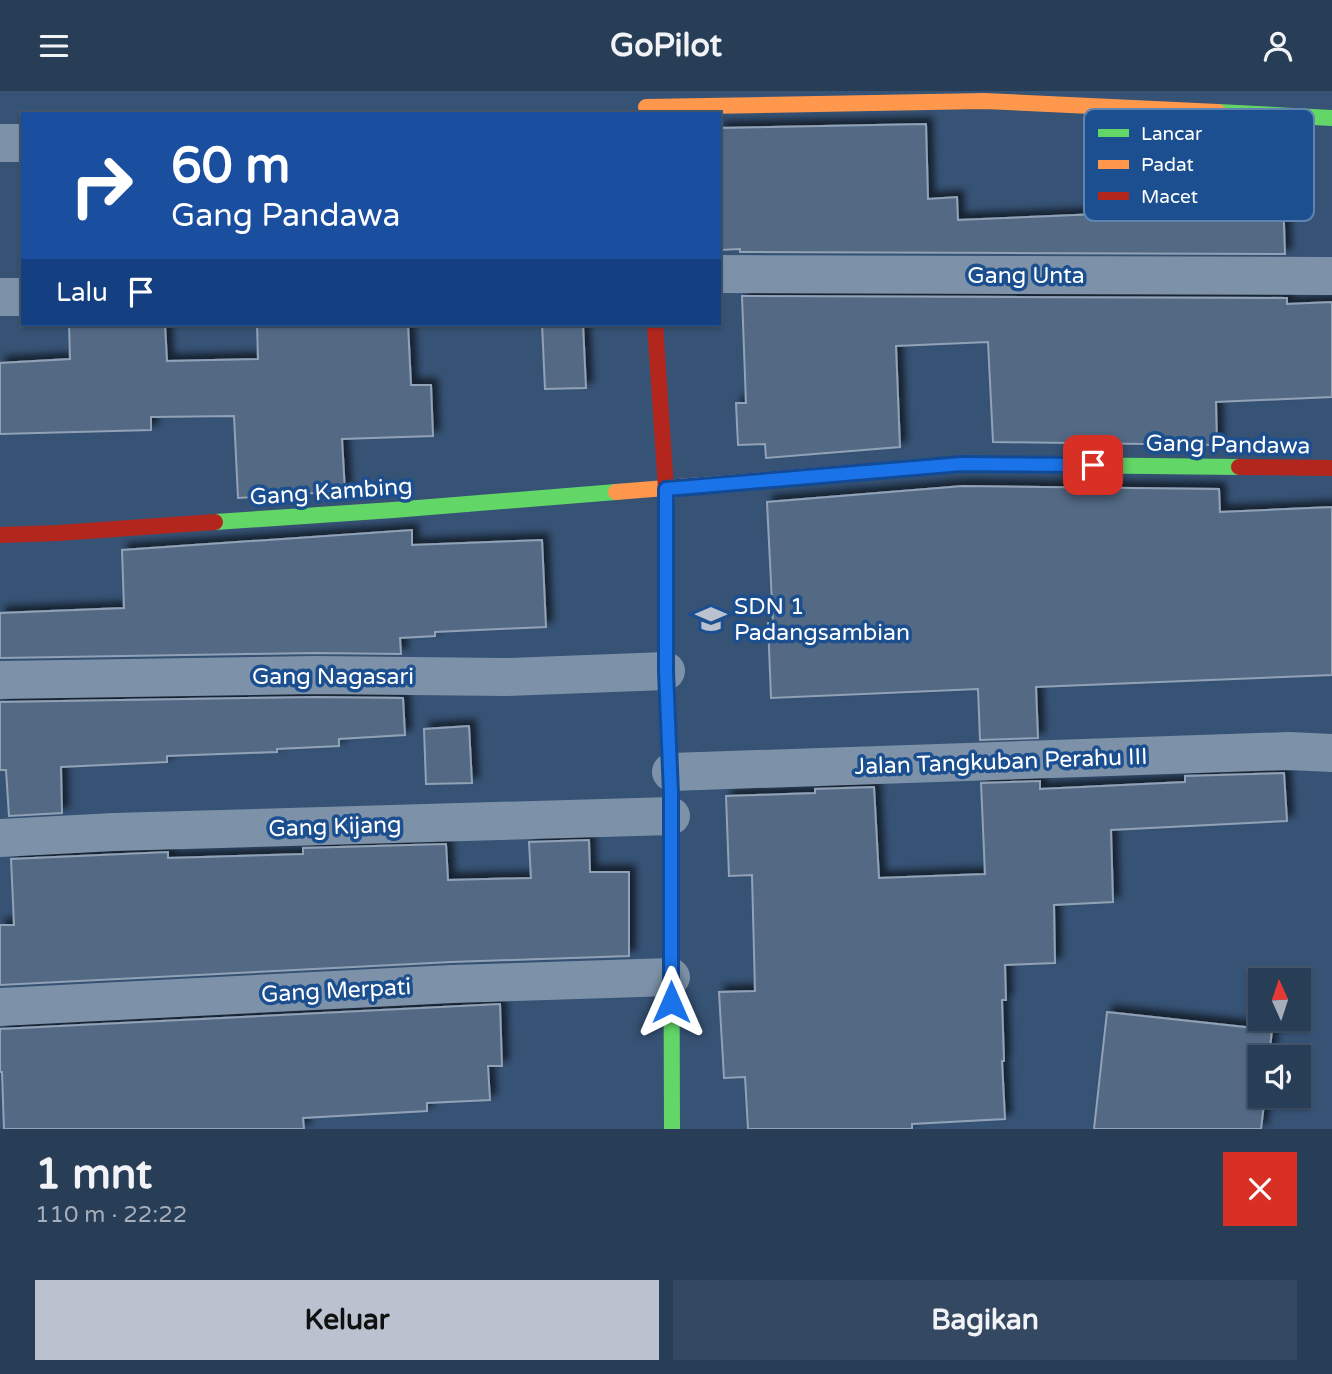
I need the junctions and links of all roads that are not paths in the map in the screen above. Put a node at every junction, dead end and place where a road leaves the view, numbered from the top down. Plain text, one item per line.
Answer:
1 (646, 104) edge
2 (1148, 109) edge
3 (1314, 117) edge
4 (1332, 118) edge
5 (0, 143) edge
6 (21, 143) edge
7 (721, 274) edge
8 (1332, 276) edge
9 (21, 296) edge
10 (0, 297) edge
11 (655, 326) edge
12 (1329, 468) dead end
13 (666, 489) junction
14 (0, 535) edge
15 (666, 671) junction
16 (0, 680) edge
17 (1332, 753) edge
18 (670, 772) junction
19 (671, 816) junction
20 (0, 838) edge
21 (671, 977) junction
22 (0, 1007) edge
23 (672, 1129) edge

1 - 2 street
3 - 4 street
5 - 6 street
7 - 8 street, Gang Unta
9 - 10 street
11 - 13 street
12 - 13 street, Gang Pandawa
13 - 14 street, Gang Kambing
13 - 15 street
15 - 16 street, Gang Nagasari
15 - 18 street
17 - 18 street, Jalan Tangkuban Perahu III
18 - 19 street
19 - 20 street, Gang Kijang
19 - 21 street
21 - 22 street, Gang Merpati
21 - 23 street

